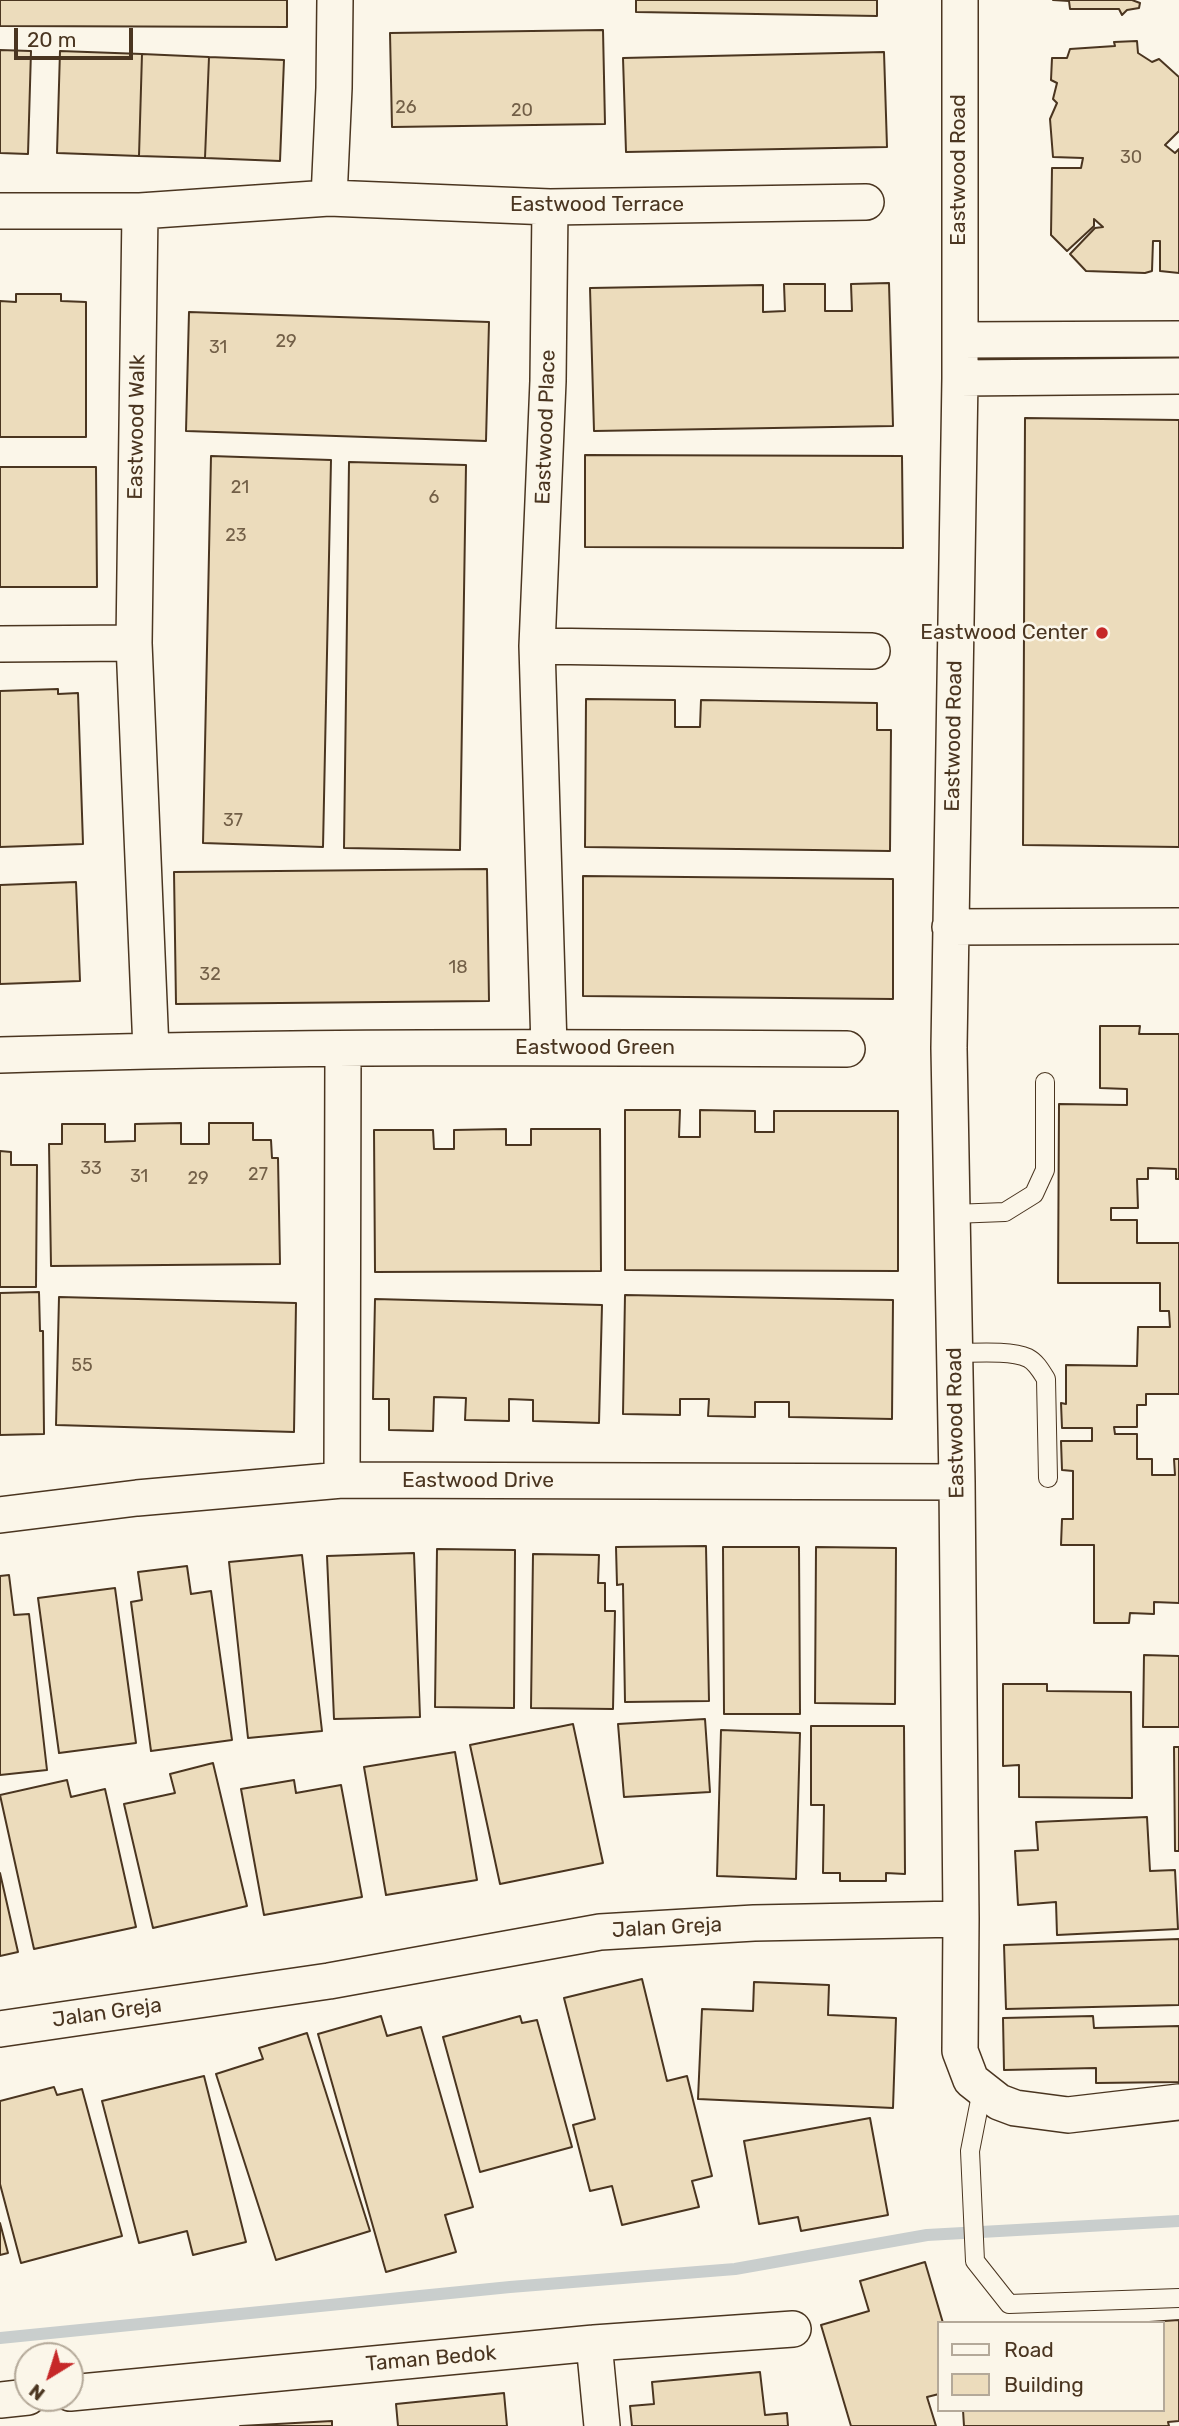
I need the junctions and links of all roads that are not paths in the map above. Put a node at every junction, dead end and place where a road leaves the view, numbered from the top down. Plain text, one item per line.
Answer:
1 (335, 0) edge
2 (960, 0) edge
3 (329, 198) junction
4 (866, 202) dead end
5 (550, 207) junction
6 (0, 211) edge
7 (140, 211) junction
8 (1179, 339) edge
9 (960, 340) junction
10 (1179, 376) edge
11 (960, 378) junction
12 (134, 643) junction
13 (0, 644) edge
14 (537, 646) junction
15 (872, 651) dead end
16 (1179, 926) edge
17 (950, 927) junction
18 (549, 1047) junction
19 (343, 1049) junction
20 (848, 1049) dead end
21 (151, 1050) junction
22 (0, 1055) edge
23 (1045, 1082) dead end
24 (953, 1214) junction
25 (955, 1353) junction
26 (1048, 1478) dead end
27 (342, 1480) junction
28 (957, 1482) junction
29 (0, 1515) edge
30 (961, 1919) junction
31 (0, 2029) edge
32 (982, 2090) junction
33 (1179, 2102) edge
34 (1179, 2298) edge
35 (793, 2329) dead end
36 (594, 2343) junction
37 (84, 2392) edge
38 (601, 2426) edge

1 - 3 street
2 - 9 street, Eastwood Road
3 - 5 street, Eastwood Terrace
3 - 7 street, Eastwood Terrace
4 - 5 street, Eastwood Terrace
5 - 14 street, Eastwood Place
6 - 7 street, Eastwood Terrace
7 - 12 street, Eastwood Walk
8 - 9 street
9 - 11 street, Eastwood Road
10 - 11 street
11 - 17 street, Eastwood Road
12 - 13 street
12 - 21 street, Eastwood Walk
14 - 15 street
14 - 18 street, Eastwood Place
16 - 17 street
17 - 24 street, Eastwood Road
18 - 19 street, Eastwood Green
18 - 20 street, Eastwood Green
19 - 21 street, Eastwood Green
19 - 27 street
21 - 22 street, Eastwood Green
23 - 24 lane
24 - 25 street, Eastwood Road
25 - 26 lane
25 - 28 street, Eastwood Road
27 - 28 street, Eastwood Drive
27 - 29 street, Eastwood Drive
28 - 30 street, Eastwood Road
30 - 31 street, Jalan Greja
30 - 32 street
32 - 33 street
32 - 34 lane
35 - 36 street, Taman Bedok
36 - 37 street, Taman Bedok
36 - 38 street

